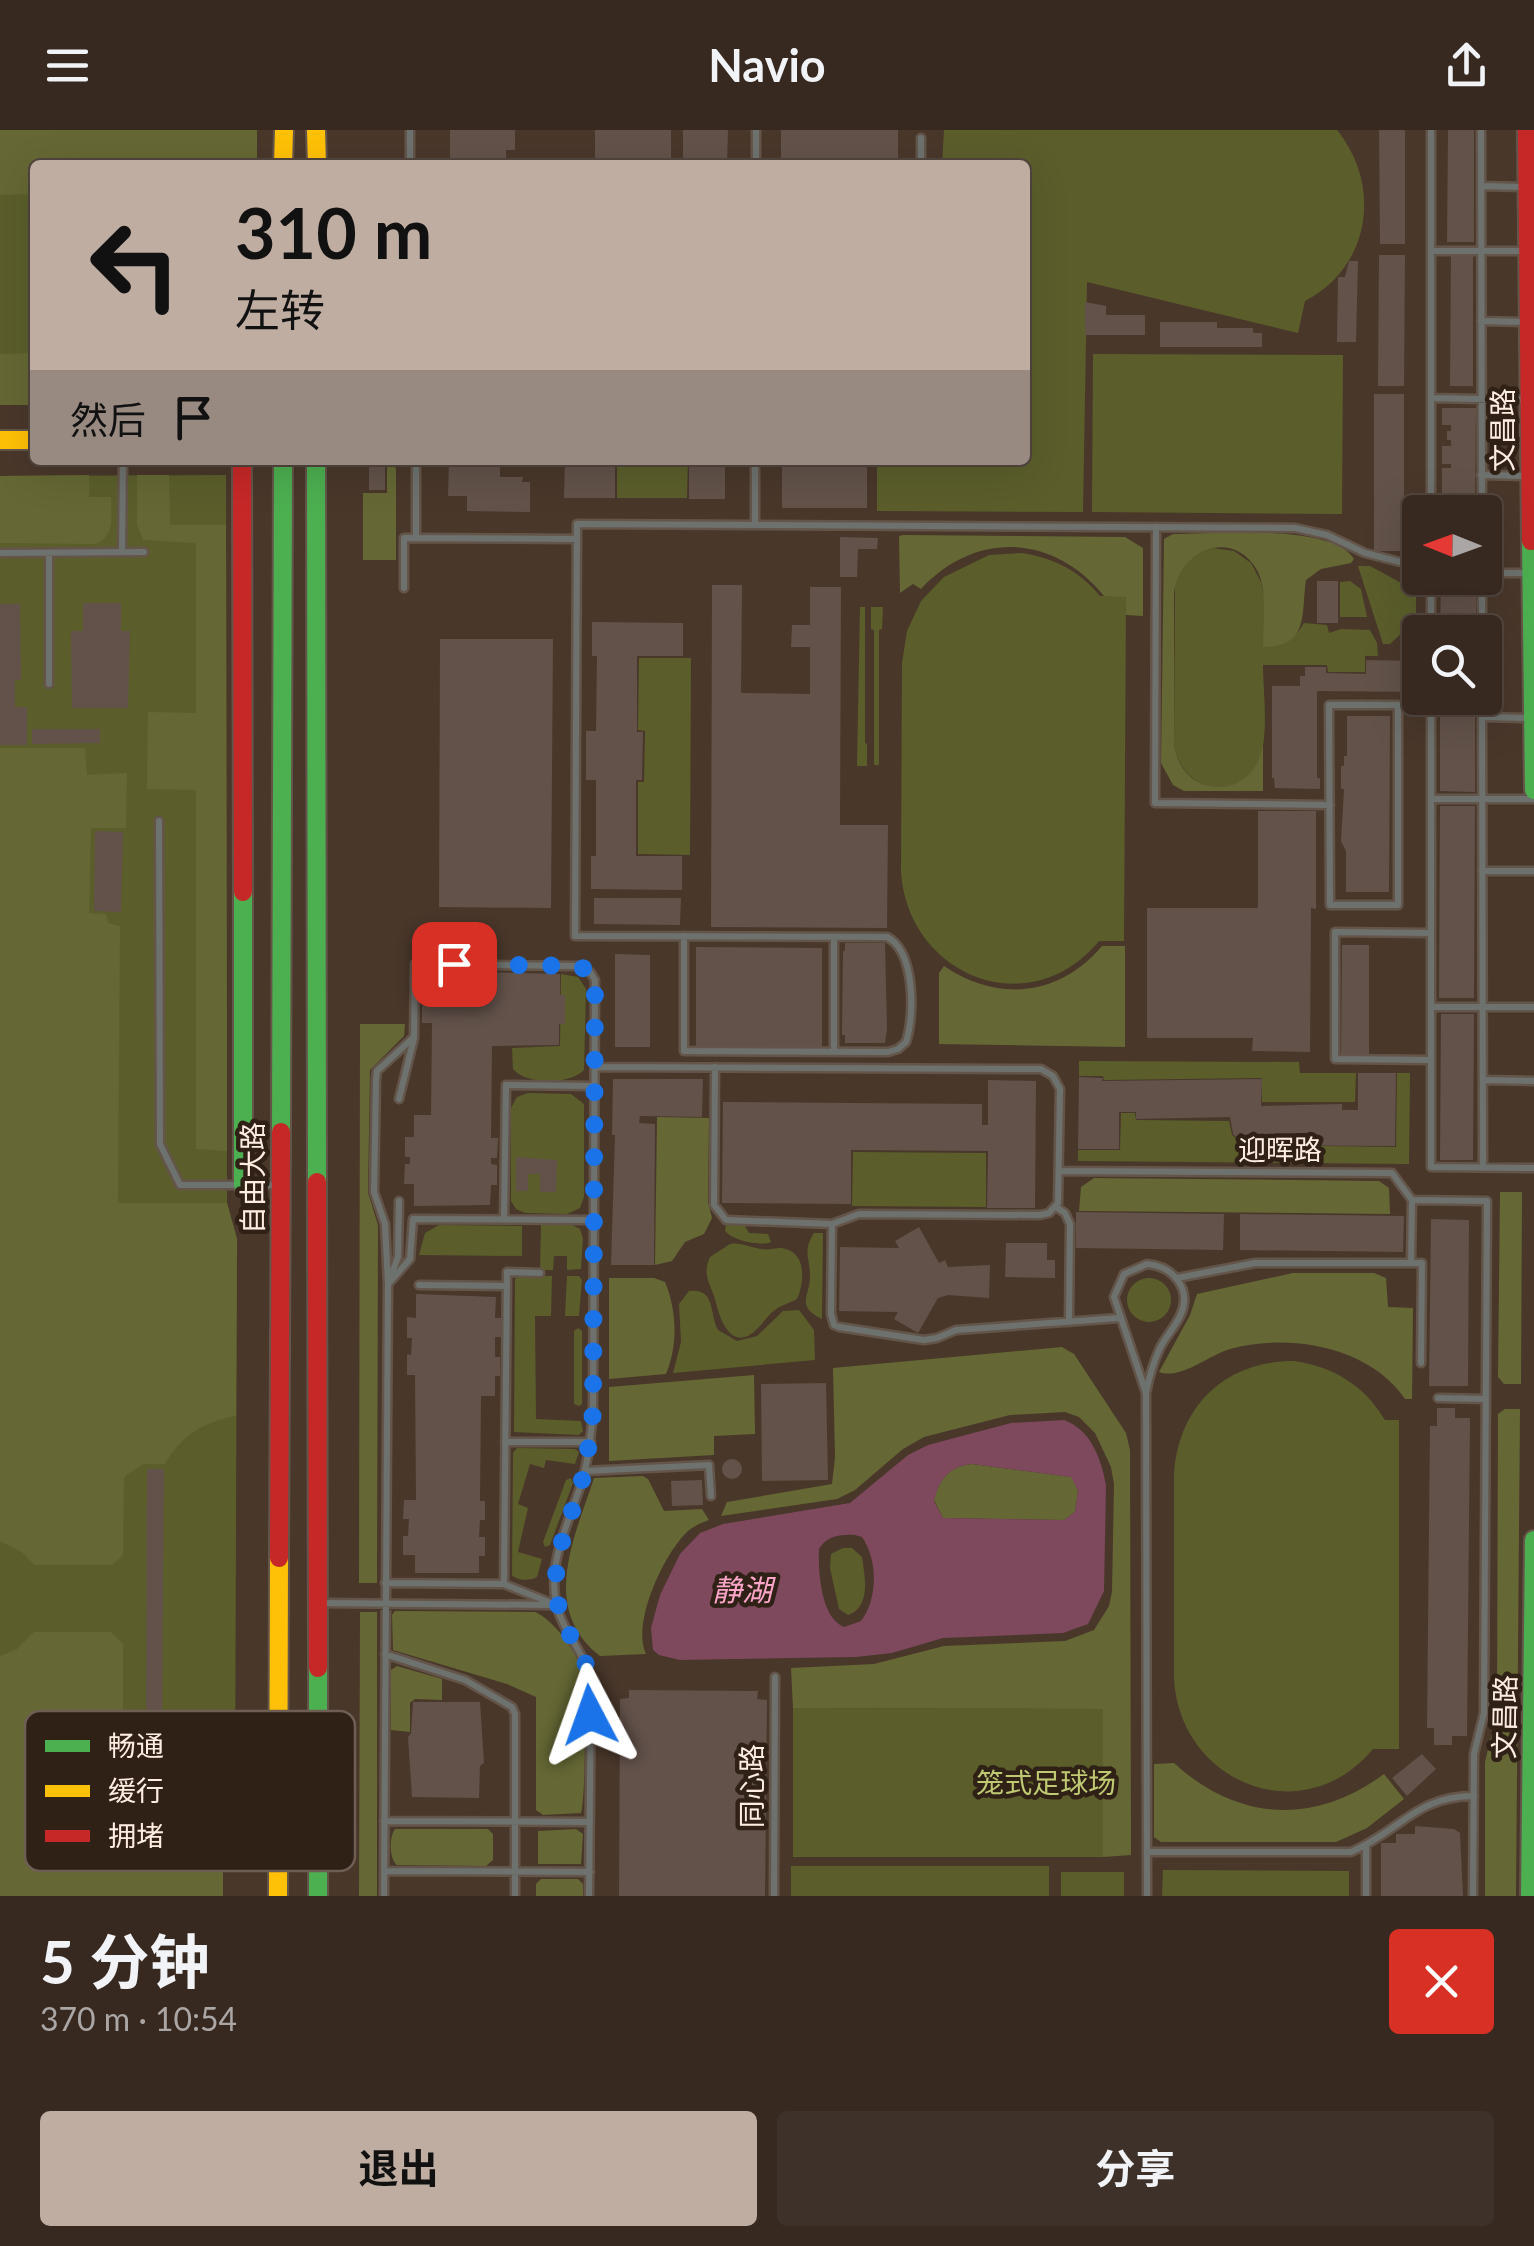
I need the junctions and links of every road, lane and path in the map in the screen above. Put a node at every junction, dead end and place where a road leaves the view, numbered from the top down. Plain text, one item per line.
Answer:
1 (284, 130) edge
2 (316, 130) edge
3 (410, 130) edge
4 (756, 130) edge
5 (1431, 130) edge
6 (1480, 130) edge
7 (1528, 130) edge
8 (921, 138) dead end
9 (284, 160) edge
10 (316, 160) edge
11 (410, 160) edge
12 (756, 160) edge
13 (921, 160) edge
14 (1480, 186) junction
15 (1528, 187) junction
16 (1431, 250) junction
17 (1481, 251) junction
18 (1528, 251) junction
19 (1481, 321) junction
20 (1530, 322) junction
21 (1431, 398) junction
22 (1481, 399) junction
23 (1530, 400) junction
24 (0, 440) edge
25 (30, 440) edge
26 (122, 465) edge
27 (242, 465) edge
28 (282, 465) edge
29 (316, 465) edge
30 (416, 465) edge
31 (755, 465) edge
32 (1482, 475) junction
33 (1531, 476) junction
34 (1431, 495) edge
35 (1482, 495) edge
36 (755, 525) junction
37 (1156, 527) junction
38 (416, 538) junction
39 (577, 539) junction
40 (122, 552) junction
41 (144, 552) dead end
42 (0, 553) edge
43 (50, 553) junction
44 (1402, 562) edge
45 (1532, 573) edge
46 (1502, 574) edge
47 (404, 588) dead end
48 (49, 684) dead end
49 (1431, 715) edge
50 (1482, 717) joint
51 (1533, 718) edge
52 (1534, 790) edge
53 (1431, 798) junction
54 (1482, 799) junction
55 (1534, 799) edge
56 (1330, 805) junction
57 (159, 821) dead end
58 (1482, 871) junction
59 (1534, 872) edge
60 (1432, 933) junction
61 (684, 936) junction
62 (834, 937) junction
63 (1432, 1007) junction
64 (1483, 1007) junction
65 (1534, 1007) edge
66 (414, 1037) junction
67 (834, 1052) junction
68 (1431, 1060) junction
69 (594, 1067) junction
70 (714, 1068) junction
71 (1483, 1080) junction
72 (1534, 1080) edge
73 (594, 1086) junction
74 (399, 1099) dead end
75 (1483, 1168) junction
76 (1534, 1168) edge
77 (1059, 1171) junction
78 (243, 1185) junction
79 (280, 1185) junction
80 (1412, 1200) junction
81 (398, 1201) dead end
82 (1056, 1207) junction
83 (504, 1219) junction
84 (594, 1220) junction
85 (832, 1224) junction
86 (1411, 1263) junction
87 (540, 1273) dead end
88 (1177, 1278) junction
89 (388, 1284) junction
90 (419, 1285) dead end
91 (507, 1286) junction
92 (1119, 1318) junction
93 (1069, 1322) junction
94 (1422, 1364) dead end
95 (1146, 1394) junction
96 (1438, 1398) dead end
97 (1486, 1399) junction
98 (506, 1442) junction
99 (591, 1442) junction
100 (585, 1471) junction
101 (712, 1496) dead end
102 (1534, 1540) edge
103 (385, 1583) junction
104 (504, 1584) junction
105 (318, 1604) junction
106 (385, 1604) junction
107 (556, 1605) junction
108 (385, 1654) junction
109 (1533, 1675) edge
110 (775, 1677) dead end
111 (279, 1711) edge
112 (318, 1711) edge
113 (1474, 1796) junction
114 (384, 1822) junction
115 (515, 1822) junction
116 (590, 1822) junction
117 (1366, 1846) junction
118 (1147, 1852) junction
119 (1532, 1870) edge
120 (278, 1871) edge
121 (384, 1871) junction
122 (515, 1871) junction
123 (590, 1872) junction
124 (278, 1896) edge
125 (384, 1896) edge
126 (515, 1896) edge
127 (590, 1896) edge
128 (774, 1896) edge
129 (1147, 1896) edge
130 (1366, 1896) edge
131 (1474, 1896) edge
132 (1530, 1896) edge

1 - 9 main road
2 - 10 main road
3 - 11 lane
4 - 12 lane
5 - 16 lane
6 - 14 lane
7 - 15 main road, 文昌路
8 - 13 lane
14 - 15 lane
14 - 17 lane
15 - 18 main road, 文昌路
16 - 17 lane
16 - 21 lane
17 - 18 lane
17 - 19 lane
18 - 20 main road, 文昌路
19 - 20 lane
19 - 22 lane
20 - 23 main road, 文昌路
21 - 22 lane
21 - 34 lane
22 - 23 lane
22 - 32 lane
23 - 33 main road, 文昌路
24 - 25 main road
26 - 40 lane
27 - 78 main road
28 - 79 main road, 自由大路
29 - 105 main road
30 - 38 lane
31 - 36 lane
32 - 33 lane
32 - 35 lane
33 - 45 main road, 文昌路
36 - 37 lane
36 - 39 lane
37 - 44 lane
37 - 56 lane
38 - 39 lane
38 - 47 lane
39 - 61 lane
40 - 41 lane
40 - 43 lane
42 - 43 lane
43 - 48 lane
45 - 46 lane
45 - 51 main road, 文昌路
49 - 53 lane
50 - 51 lane
50 - 54 lane
51 - 52 main road, 文昌路
53 - 54 lane
53 - 60 lane
54 - 55 lane
54 - 58 lane
56 - 56 lane
57 - 78 lane
58 - 59 lane
58 - 64 lane
60 - 63 lane
60 - 68 lane
61 - 62 lane
61 - 67 lane
62 - 67 lane
62 - 67 lane
63 - 64 lane
63 - 68 lane
64 - 65 lane
64 - 71 lane
66 - 69 lane
66 - 74 lane
66 - 89 lane
68 - 75 lane
69 - 70 lane
69 - 73 lane
70 - 77 lane
70 - 85 lane
71 - 72 lane
71 - 75 lane
73 - 83 lane
73 - 84 lane
75 - 76 lane
77 - 80 lane, 迎晖路
77 - 82 lane
78 - 79 lane
79 - 111 main road, 自由大路
80 - 86 lane
80 - 97 lane
81 - 89 lane
82 - 85 lane
82 - 93 lane
83 - 84 lane
83 - 89 lane
84 - 99 lane
85 - 93 lane
86 - 88 lane
86 - 94 lane
87 - 91 lane
88 - 92 lane
88 - 95 lane
89 - 103 lane
90 - 91 lane
91 - 98 lane
92 - 93 lane
92 - 95 lane
95 - 118 lane
96 - 97 lane
97 - 113 lane
98 - 99 lane
98 - 104 lane
99 - 100 lane
100 - 101 lane
100 - 107 lane
102 - 109 main road, 文昌路
103 - 104 lane
103 - 106 lane
104 - 107 lane
105 - 106 lane
105 - 112 main road
106 - 107 lane
106 - 108 lane
107 - 116 lane
108 - 114 lane
108 - 115 lane
109 - 119 main road, 文昌路
110 - 128 lane, 同心路
113 - 117 lane
113 - 131 lane
114 - 115 lane
114 - 121 lane
115 - 116 lane
115 - 122 lane
116 - 123 lane
117 - 118 lane
117 - 130 lane
118 - 129 lane
119 - 132 main road, 文昌路
120 - 124 main road, 自由大路
121 - 122 lane
121 - 125 lane
122 - 123 lane
122 - 126 lane
123 - 127 lane

